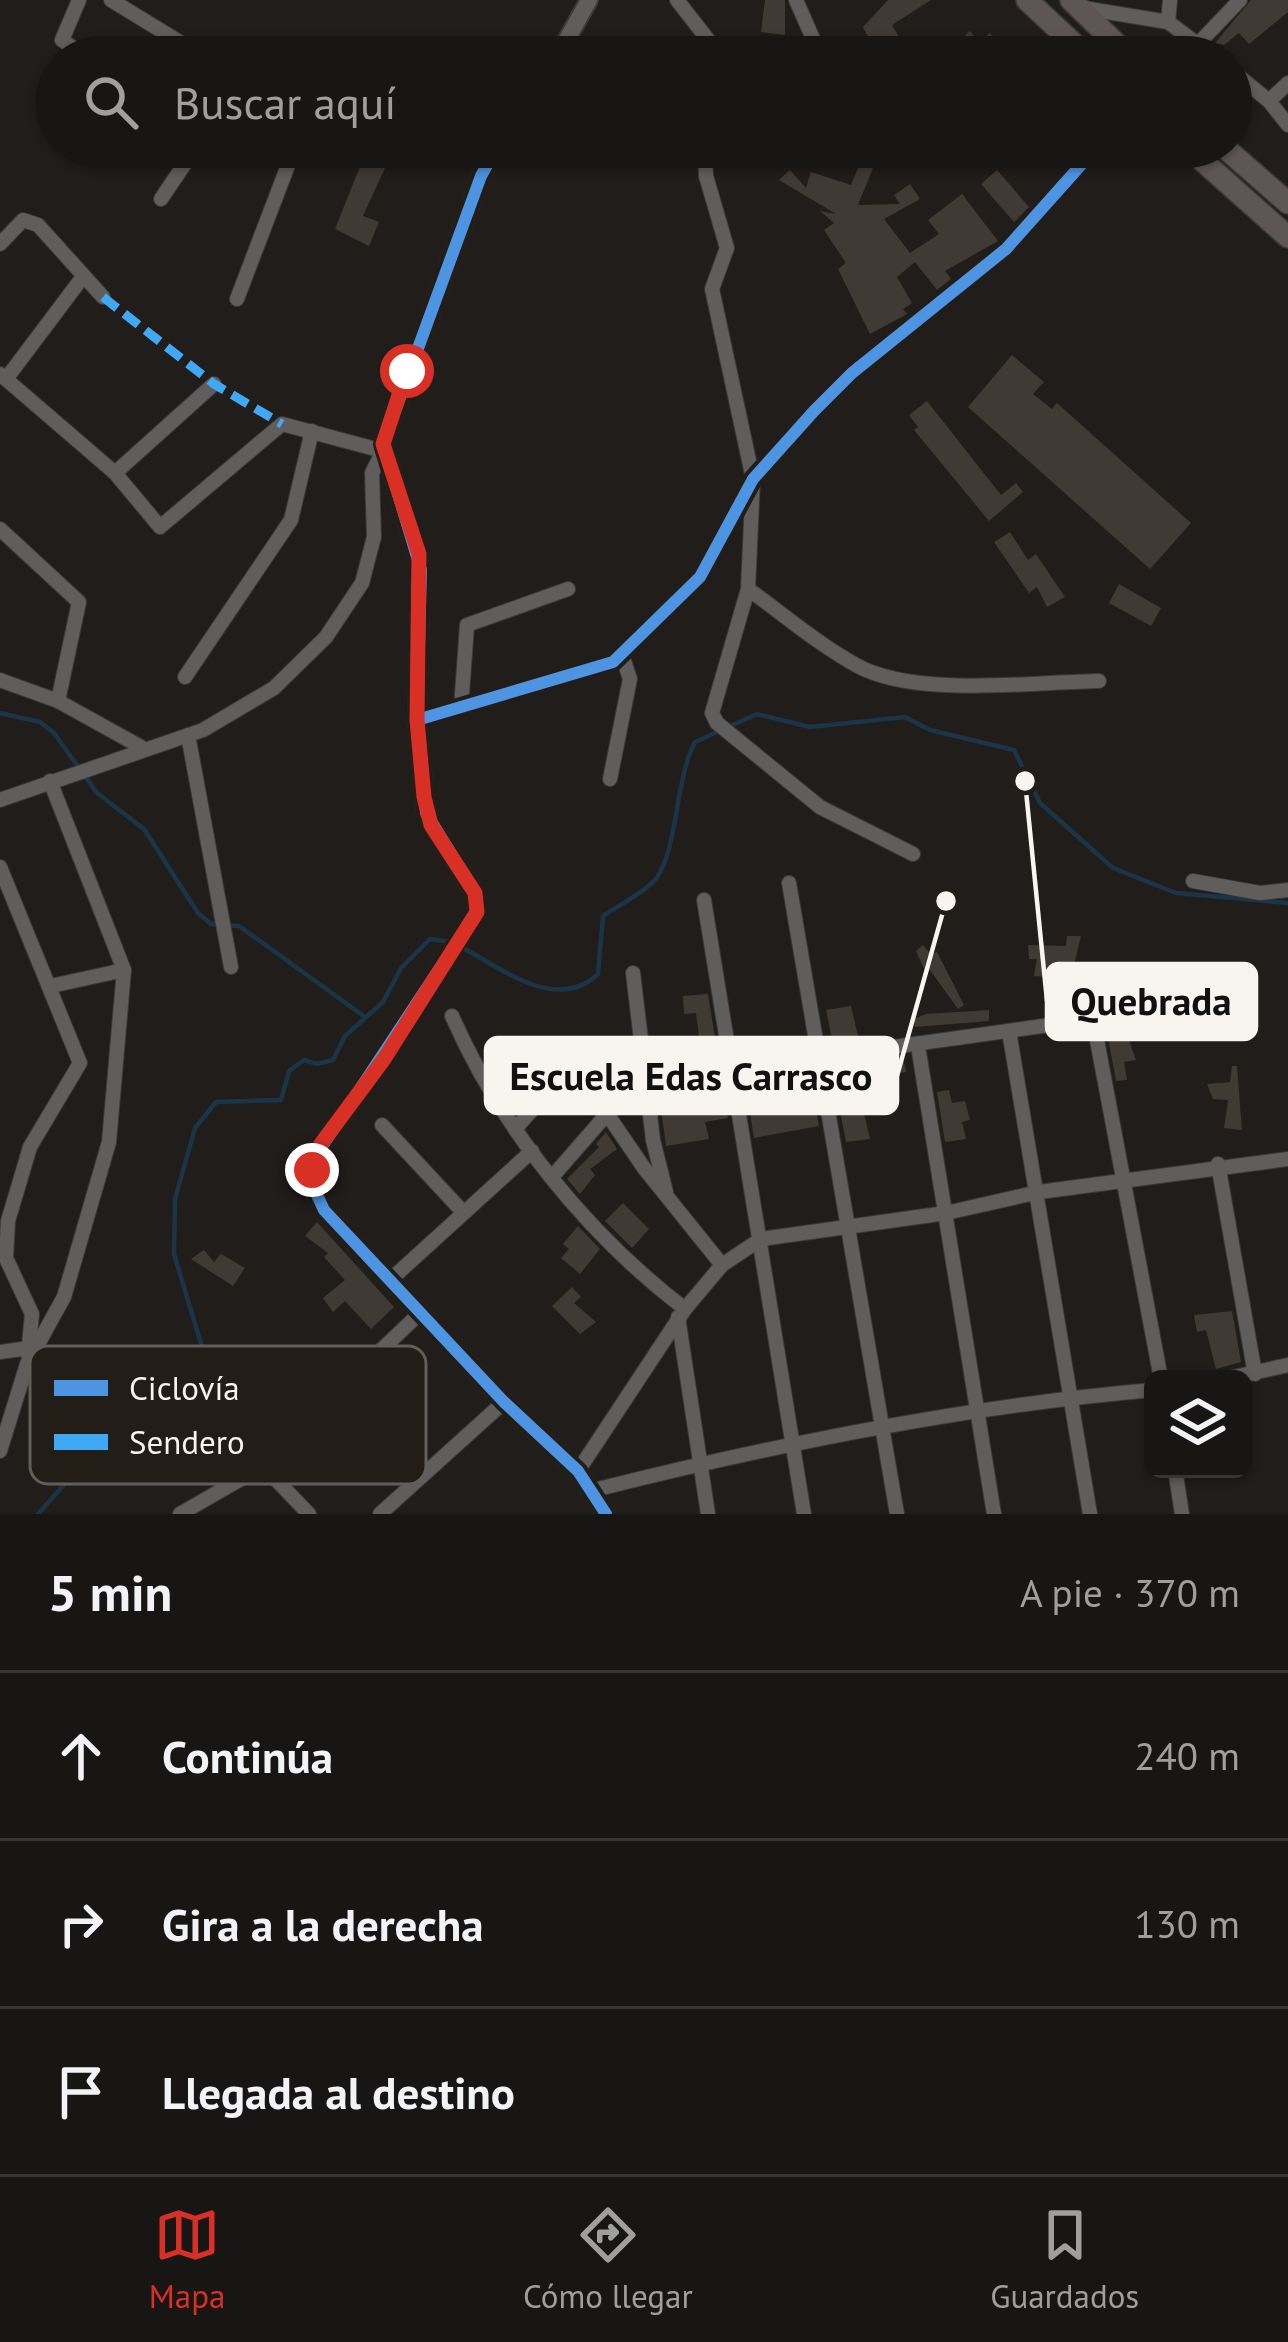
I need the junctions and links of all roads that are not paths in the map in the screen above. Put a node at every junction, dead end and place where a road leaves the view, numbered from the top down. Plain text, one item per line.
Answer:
1 (80, 0) edge
2 (111, 0) edge
3 (589, 0) edge
4 (677, 0) edge
5 (796, 0) edge
6 (1027, 0) edge
7 (1170, 0) edge
8 (1240, 0) edge
9 (1074, 4) edge
10 (1168, 22) junction
11 (64, 36) edge
12 (174, 36) edge
13 (569, 36) edge
14 (705, 36) edge
15 (812, 36) edge
16 (1066, 36) edge
17 (1108, 36) edge
18 (1187, 36) edge
19 (1206, 36) edge
20 (1288, 83) edge
21 (1252, 87) edge
22 (1269, 101) junction
23 (1288, 124) edge
24 (182, 168) edge
25 (287, 168) edge
26 (489, 168) edge
27 (706, 168) edge
28 (1080, 168) edge
29 (1211, 168) edge
30 (1248, 168) edge
31 (161, 199) dead end
32 (1288, 202) edge
33 (1288, 236) edge
34 (0, 244) edge
35 (82, 278) junction
36 (103, 297) dead end
37 (237, 299) dead end
38 (3, 376) edge
39 (214, 384) dead end
40 (313, 431) junction
41 (383, 451) junction
42 (115, 473) junction
43 (753, 479) junction
44 (0, 529) edge
45 (568, 589) dead end
46 (748, 589) junction
47 (622, 655) junction
48 (185, 677) dead end
49 (0, 680) edge
50 (1099, 681) dead end
51 (58, 701) junction
52 (460, 708) junction
53 (417, 720) junction
54 (188, 735) junction
55 (141, 747) junction
56 (56, 779) junction
57 (610, 779) dead end
58 (0, 800) edge
59 (913, 854) dead end
60 (0, 867) edge
61 (1193, 881) dead end
62 (789, 883) dead end
63 (1288, 890) edge
64 (704, 900) dead end
65 (231, 967) dead end
66 (124, 970) junction
67 (633, 974) dead end
68 (51, 986) junction
69 (1158, 998) dead end
70 (452, 1016) dead end
71 (1093, 1019) junction
72 (1009, 1031) junction
73 (918, 1046) junction
74 (818, 1055) junction
75 (735, 1069) junction
76 (607, 1114) junction
77 (382, 1125) dead end
78 (515, 1129) junction
79 (532, 1151) junction
80 (1288, 1159) edge
81 (1218, 1165) junction
82 (552, 1177) junction
83 (1125, 1179) junction
84 (1039, 1192) junction
85 (667, 1197) junction
86 (463, 1212) junction
87 (946, 1213) junction
88 (847, 1225) junction
89 (761, 1239) junction
90 (722, 1265) junction
91 (389, 1281) junction
92 (681, 1313) junction
93 (418, 1314) junction
94 (34, 1346) edge
95 (384, 1346) edge
96 (0, 1352) edge
97 (30, 1353) edge
98 (28, 1356) junction
99 (1288, 1365) edge
100 (1159, 1370) edge
101 (1252, 1374) edge
102 (1255, 1374) junction
103 (1144, 1391) edge
104 (1070, 1397) junction
105 (504, 1402) junction
106 (978, 1414) junction
107 (884, 1429) junction
108 (794, 1444) junction
109 (0, 1451) edge
110 (700, 1463) junction
111 (578, 1471) junction
112 (426, 1472) edge
113 (1176, 1478) edge
114 (229, 1484) edge
115 (280, 1484) edge
116 (413, 1484) edge
117 (594, 1490) junction
118 (214, 1494) junction
119 (180, 1514) edge
120 (210, 1514) edge
121 (309, 1514) edge
122 (380, 1514) edge
123 (606, 1514) edge
124 (708, 1514) edge
125 (804, 1514) edge
126 (897, 1514) edge
127 (994, 1514) edge
128 (1090, 1514) edge
129 (1182, 1514) edge

1 - 11 street
2 - 12 street
3 - 13 street
4 - 14 street
5 - 15 street
6 - 16 highway
7 - 10 street
8 - 19 street
9 - 10 street
9 - 17 highway
10 - 18 street
20 - 22 street
21 - 22 street
22 - 23 street
24 - 31 street
25 - 37 street
26 - 41 street
27 - 43 street
28 - 43 street
29 - 33 highway
30 - 32 highway
34 - 35 street
35 - 36 street
35 - 38 street
38 - 42 street
39 - 42 street
40 - 41 street
40 - 42 street
40 - 48 street
41 - 53 street
41 - 54 street
43 - 46 street
43 - 47 street
44 - 51 street
45 - 52 street
46 - 50 street
46 - 59 street
47 - 52 street
47 - 57 street
49 - 51 street
51 - 55 street
52 - 53 street
53 - 91 street
54 - 55 street
54 - 65 street
55 - 56 street
56 - 58 street
56 - 66 street
60 - 68 street
61 - 63 street
62 - 74 street
64 - 75 street
66 - 68 street
66 - 94 street
67 - 85 street
68 - 98 street
69 - 71 street
70 - 78 street
71 - 72 street
71 - 83 street
72 - 73 street
72 - 84 street
73 - 74 street
73 - 87 street
74 - 75 street
74 - 88 street
75 - 89 street
76 - 78 street
76 - 82 street
76 - 85 street
77 - 86 street
78 - 79 street
79 - 82 street
79 - 86 street
80 - 81 street
81 - 83 street
81 - 102 street
82 - 92 street
83 - 84 street
83 - 100 street
84 - 87 street
84 - 104 street
85 - 90 street
86 - 91 street
87 - 88 street
87 - 106 street
88 - 89 street
88 - 107 street
89 - 90 street
89 - 108 street
90 - 92 street
91 - 93 street
92 - 110 street
92 - 111 street
93 - 95 street
93 - 105 street
96 - 98 street
97 - 98 street
98 - 109 street
99 - 102 street
101 - 102 street
103 - 104 street
104 - 106 street
104 - 128 street
105 - 111 street
105 - 112 street
106 - 107 street
106 - 127 street
107 - 108 street
107 - 126 street
108 - 110 street
108 - 125 street
110 - 117 street
110 - 124 street
111 - 117 street
113 - 129 street
114 - 118 street
115 - 121 street
116 - 122 street
117 - 123 street
118 - 119 street
118 - 120 street

